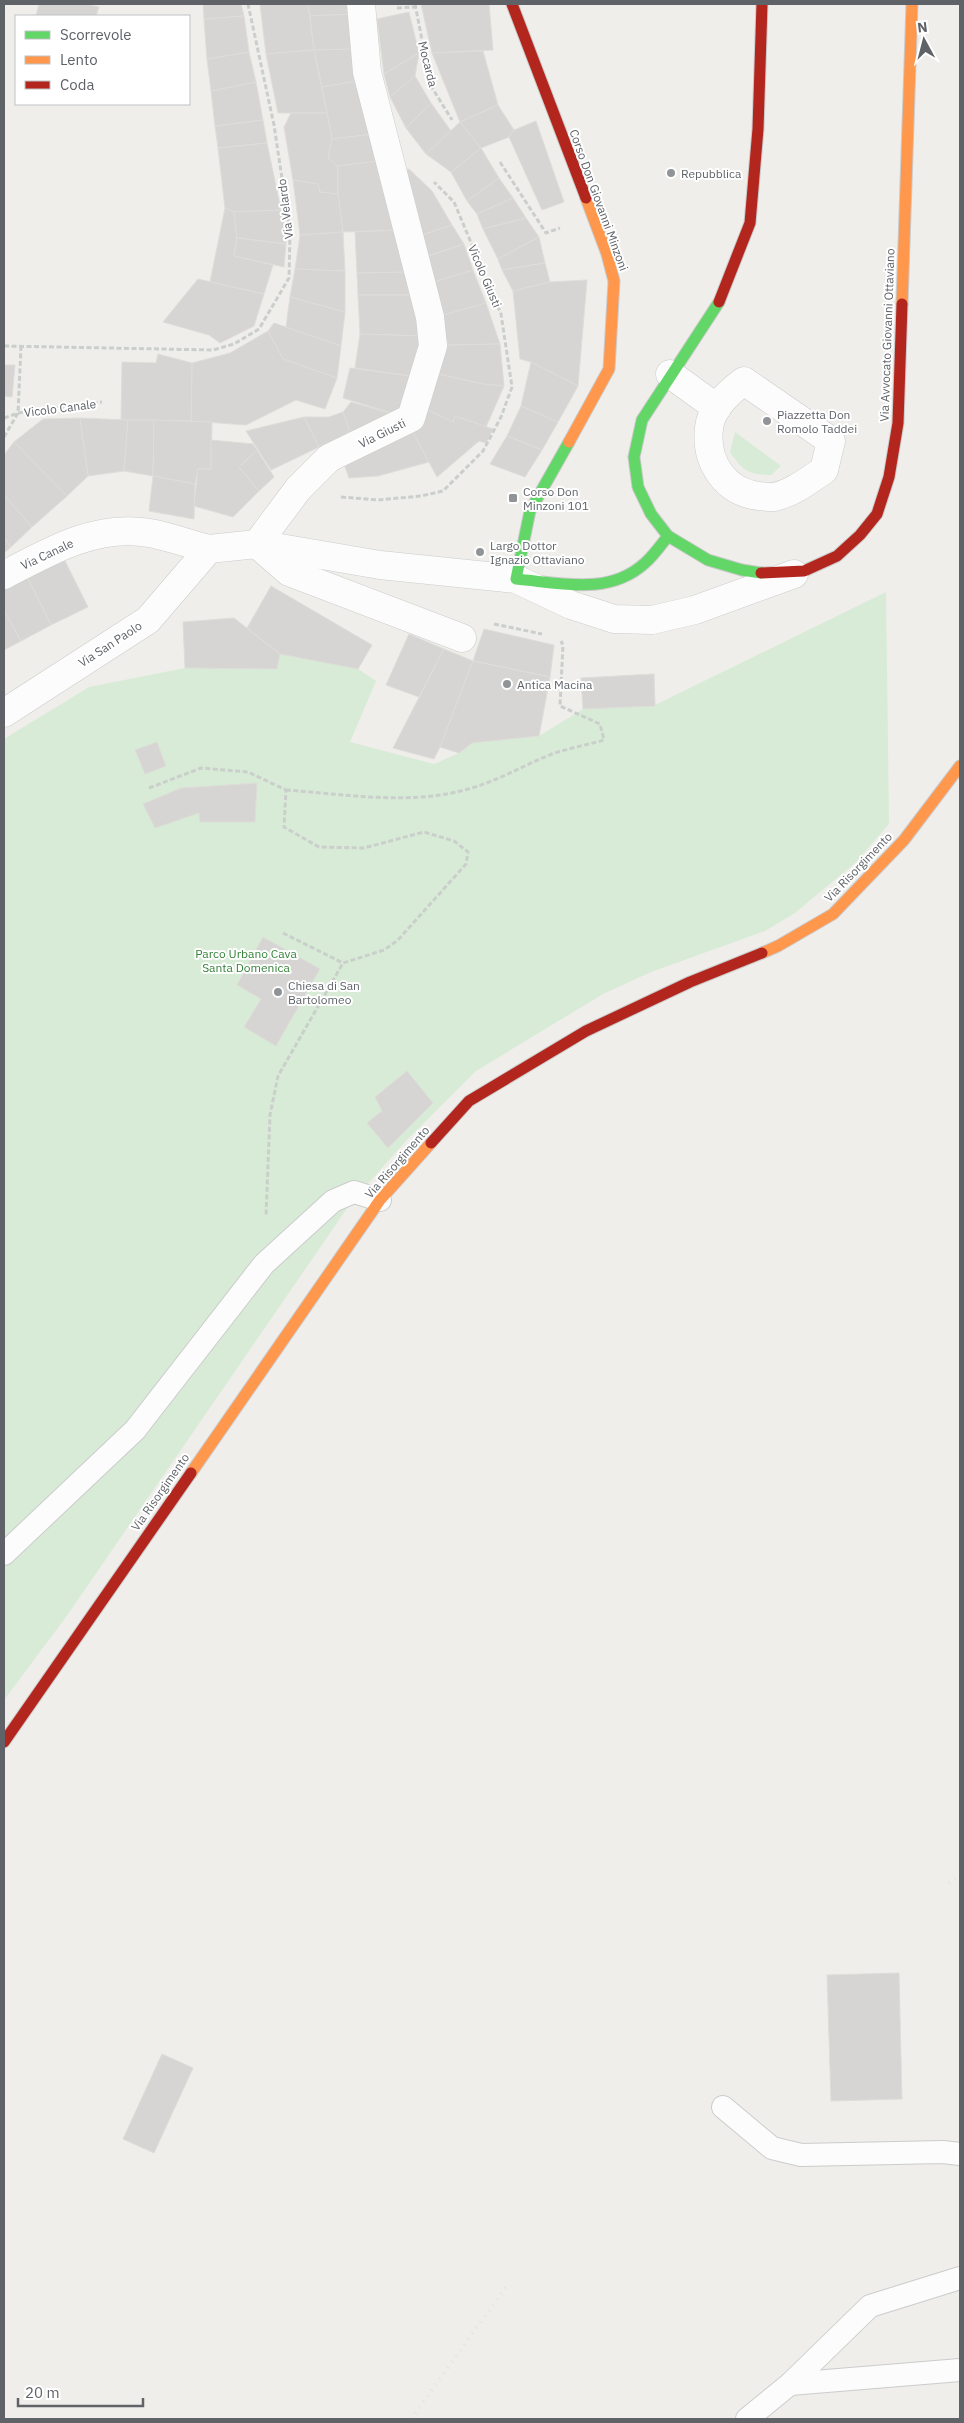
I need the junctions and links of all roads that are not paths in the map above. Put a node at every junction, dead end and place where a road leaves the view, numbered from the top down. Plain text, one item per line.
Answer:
1 (361, 4) edge
2 (512, 4) edge
3 (762, 4) edge
4 (912, 4) edge
5 (670, 374) junction
6 (717, 408) junction
7 (668, 536) junction
8 (257, 544) junction
9 (209, 549) junction
10 (804, 570) junction
11 (4, 575) edge
12 (516, 579) junction
13 (462, 638) road end
14 (4, 713) edge
15 (960, 766) edge
16 (380, 1200) junction
17 (4, 1554) edge
18 (4, 1742) edge
19 (724, 2107) dead end
20 (960, 2154) edge
21 (960, 2278) edge
22 (960, 2370) edge
23 (790, 2384) junction
24 (747, 2419) edge

1 - 8 street, Via Giusti
2 - 12 street, Corso Don Giovanni Minzoni
3 - 5 street, Via Avvocato Giovanni Ottaviano
4 - 10 street, Via Avvocato Giovanni Ottaviano
5 - 6 street
5 - 7 street, Via Avvocato Giovanni Ottaviano
6 - 6 street
7 - 10 street, Via Avvocato Giovanni Ottaviano
7 - 12 street
8 - 9 street
8 - 12 street
8 - 13 street
9 - 11 street, Via Canale
9 - 14 street, Via San Paolo
10 - 12 street
15 - 16 street, Via Risorgimento
16 - 17 lane
16 - 18 street, Via Risorgimento
19 - 20 lane
21 - 23 lane
22 - 23 lane
23 - 24 lane

